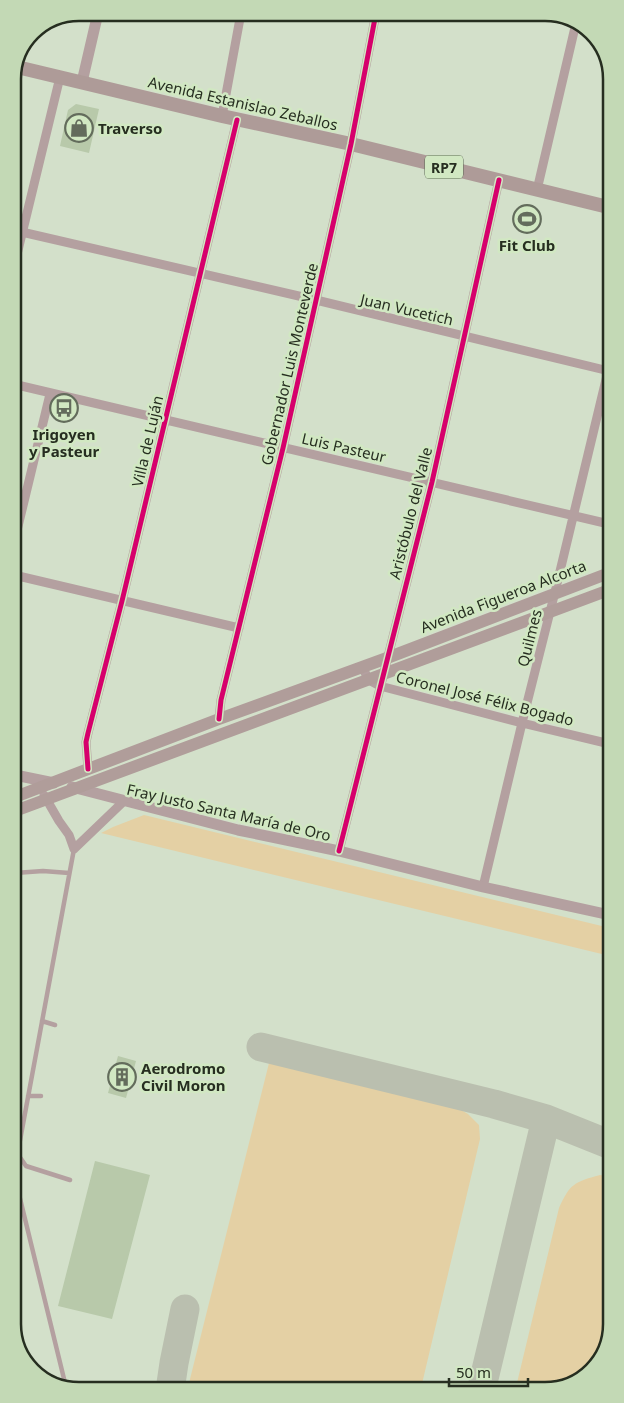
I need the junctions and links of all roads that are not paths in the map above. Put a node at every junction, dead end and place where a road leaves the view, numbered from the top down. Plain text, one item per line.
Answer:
1 (96, 21) edge
2 (239, 21) edge
3 (374, 21) edge
4 (574, 29) edge
5 (22, 68) edge
6 (60, 77) junction
7 (82, 82) junction
8 (222, 116) junction
9 (237, 120) junction
10 (351, 144) junction
11 (499, 180) junction
12 (536, 190) junction
13 (603, 206) edge
14 (21, 220) edge
15 (21, 232) edge
16 (200, 274) junction
17 (316, 300) junction
18 (463, 335) junction
19 (603, 369) edge
20 (21, 386) edge
21 (603, 391) edge
22 (50, 394) junction
23 (165, 420) junction
24 (283, 448) junction
25 (432, 482) junction
26 (21, 514) edge
27 (574, 515) junction
28 (603, 522) edge
29 (603, 574) edge
30 (21, 577) edge
31 (555, 592) junction
32 (603, 592) edge
33 (122, 601) junction
34 (550, 612) junction
35 (239, 628) junction
36 (386, 658) junction
37 (362, 667) junction
38 (377, 680) junction
39 (219, 719) junction
40 (522, 723) junction
41 (603, 742) edge
42 (88, 769) junction
43 (21, 776) edge
44 (54, 783) junction
45 (40, 788) junction
46 (76, 788) junction
47 (21, 795) edge
48 (47, 799) junction
49 (124, 801) junction
50 (21, 809) edge
51 (74, 849) junction
52 (339, 851) junction
53 (69, 872) junction
54 (21, 873) edge
55 (483, 887) junction
56 (603, 914) edge
57 (42, 1021) junction
58 (55, 1025) dead end
59 (28, 1096) junction
60 (41, 1096) dead end
61 (21, 1132) edge
62 (21, 1159) edge
63 (70, 1180) dead end
64 (21, 1200) edge
65 (64, 1380) edge

1 - 7 street
2 - 8 street
3 - 10 street, Gobernador Luis Monteverde
4 - 12 street
5 - 6 main road, Avenida Estanislao Zeballos / RP7
6 - 7 main road, Avenida Estanislao Zeballos / RP7
6 - 14 street
7 - 8 main road, Avenida Estanislao Zeballos / RP7
8 - 9 main road, Avenida Estanislao Zeballos / RP7
9 - 10 main road, Avenida Estanislao Zeballos / RP7
9 - 16 street, Villa de Luján
10 - 11 main road, Avenida Estanislao Zeballos / RP7
10 - 17 street, Gobernador Luis Monteverde
11 - 12 main road, Avenida Estanislao Zeballos / RP7
11 - 18 street, Aristóbulo del Valle
12 - 13 main road, Avenida Estanislao Zeballos / RP7
15 - 16 street, Juan Vucetich
16 - 17 street, Juan Vucetich
16 - 23 street, Villa de Luján
17 - 18 street, Juan Vucetich
17 - 24 street, Gobernador Luis Monteverde
18 - 19 street, Juan Vucetich
18 - 25 street, Aristóbulo del Valle
20 - 22 street, Luis Pasteur
21 - 27 street, Quilmes
22 - 23 street, Luis Pasteur
22 - 26 street
23 - 24 street, Luis Pasteur
23 - 33 street, Villa de Luján
24 - 25 street, Luis Pasteur
24 - 35 street, Gobernador Luis Monteverde
25 - 27 street, Luis Pasteur
25 - 36 street, Aristóbulo del Valle
27 - 28 street, Luis Pasteur
27 - 31 street, Quilmes
29 - 31 main road, Avenida Figueroa Alcorta
30 - 33 street
31 - 34 street, Quilmes
31 - 36 main road, Avenida Figueroa Alcorta
32 - 34 main road, Avenida Figueroa Alcorta
33 - 35 street
33 - 42 street, Villa de Luján
34 - 38 main road, Avenida Figueroa Alcorta
34 - 40 street, Quilmes
35 - 39 street, Gobernador Luis Monteverde
36 - 37 main road, Avenida Figueroa Alcorta
36 - 38 street, Aristóbulo del Valle
37 - 38 street
37 - 39 main road, Avenida Figueroa Alcorta
38 - 40 street, Coronel José Félix Bogado
38 - 46 main road, Avenida Figueroa Alcorta
38 - 52 street, Aristóbulo del Valle
39 - 42 main road, Avenida Figueroa Alcorta
40 - 41 street, Coronel José Félix Bogado
40 - 55 street, Quilmes
42 - 44 main road, Avenida Figueroa Alcorta
43 - 44 street, Fray Justo Santa María de Oro
44 - 45 main road, Avenida Figueroa Alcorta
44 - 46 street, Fray Justo Santa María de Oro
45 - 47 main road, Avenida Figueroa Alcorta
45 - 48 street
46 - 48 main road, Avenida Figueroa Alcorta
46 - 49 street, Fray Justo Santa María de Oro
48 - 50 main road, Avenida Figueroa Alcorta
48 - 51 street
49 - 51 street
49 - 52 street, Fray Justo Santa María de Oro
51 - 53 lane
52 - 55 street, Fray Justo Santa María de Oro
53 - 54 lane
53 - 57 lane
55 - 56 street, Fray Justo Santa María de Oro
57 - 58 lane
57 - 59 lane
59 - 60 lane
59 - 61 lane
62 - 63 lane
64 - 65 lane

